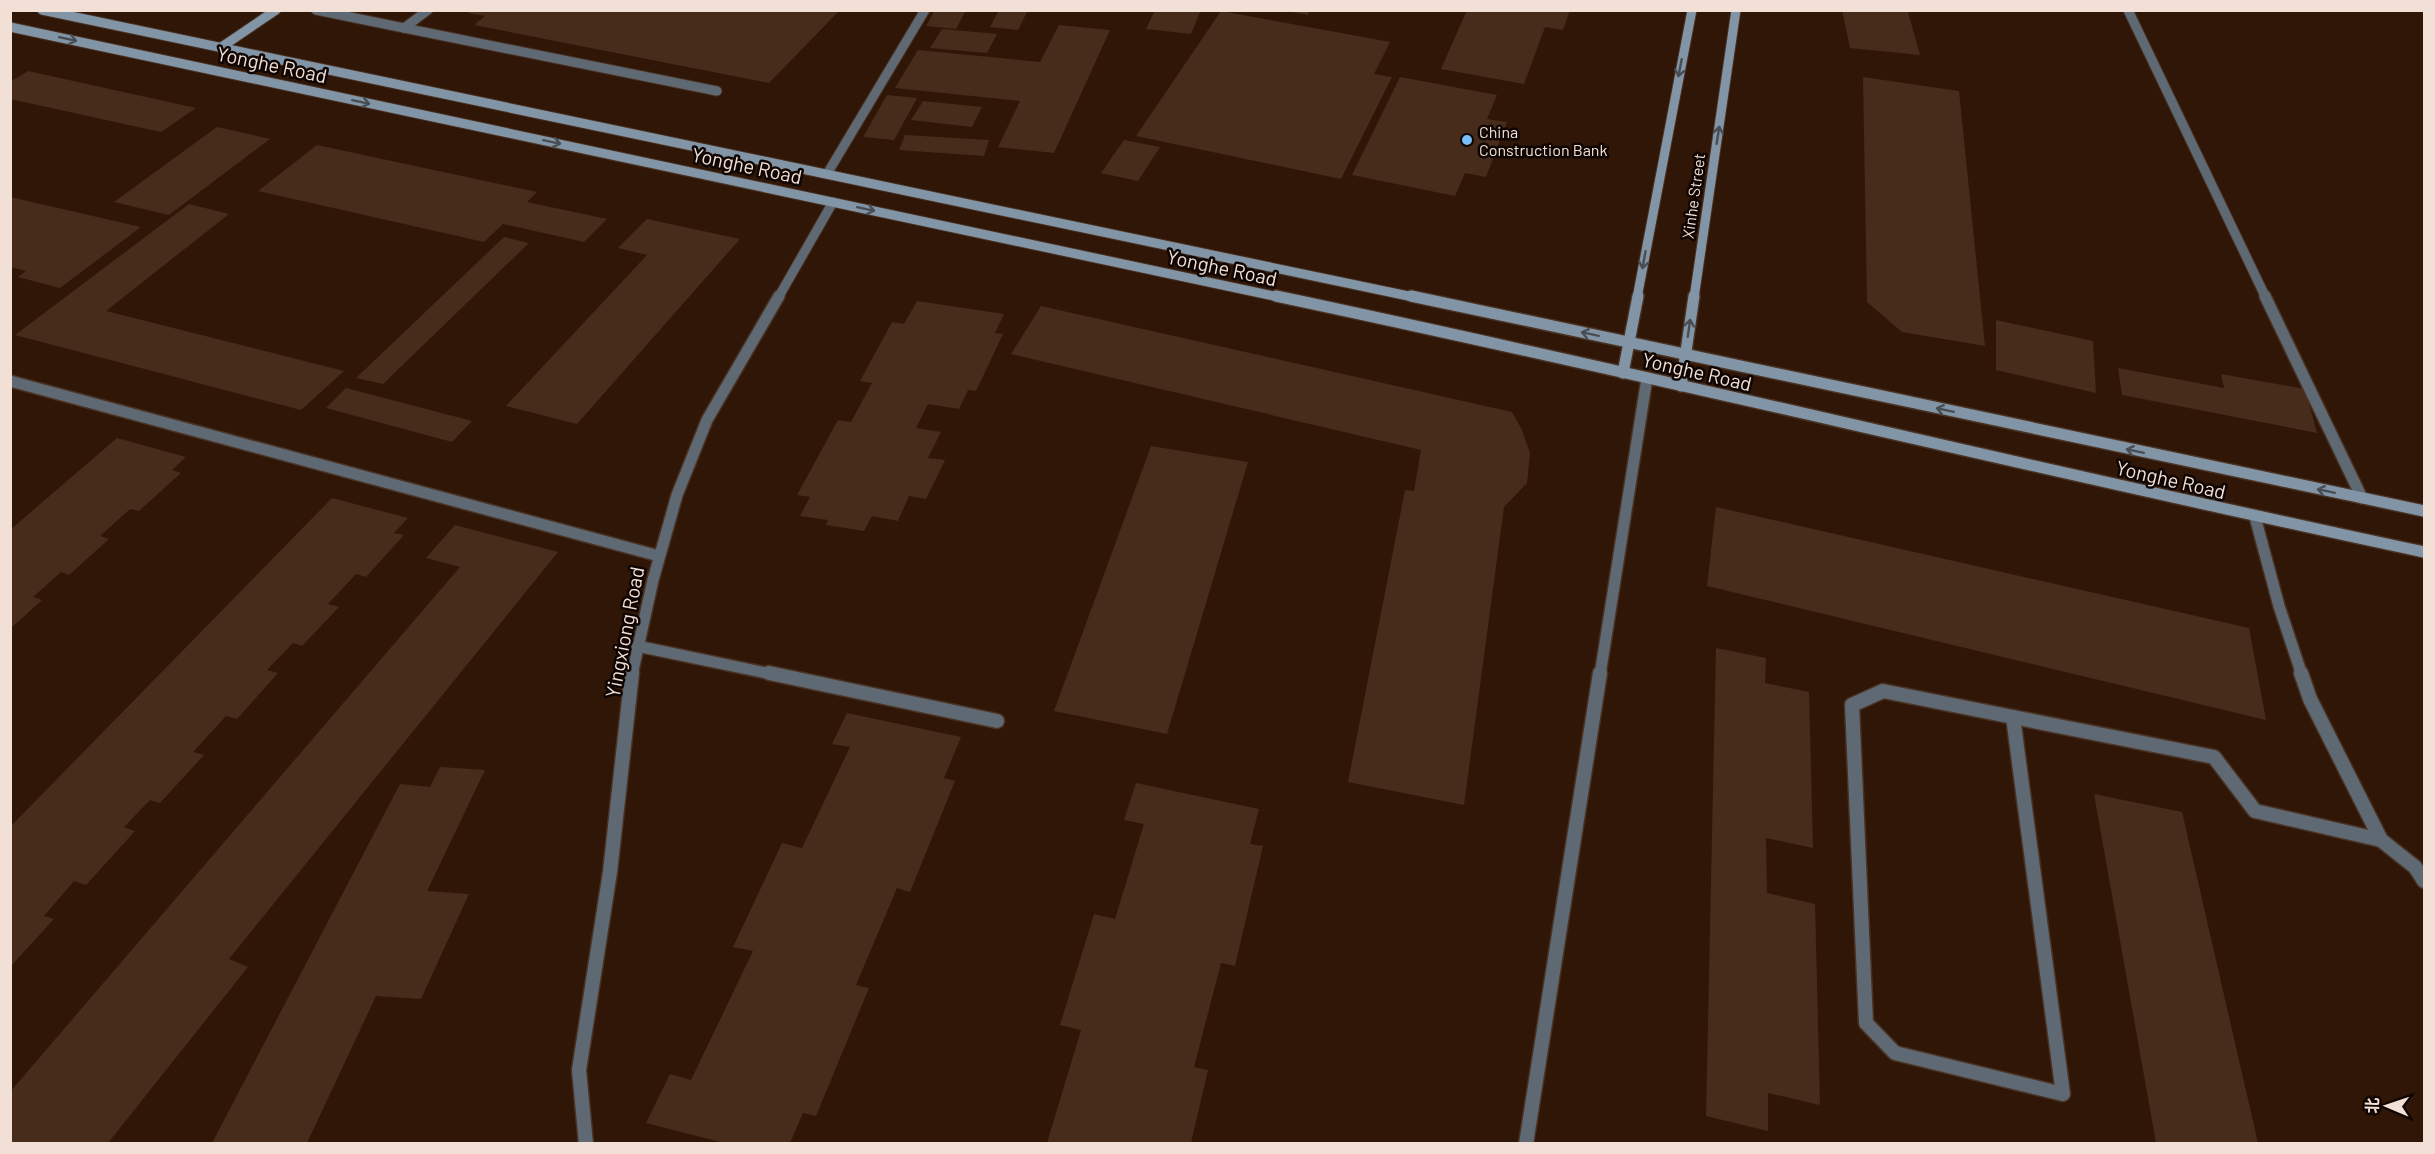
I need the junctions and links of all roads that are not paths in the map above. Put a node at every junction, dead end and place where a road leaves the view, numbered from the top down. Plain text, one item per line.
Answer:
1 (42, 10) edge
2 (276, 10) edge
3 (316, 10) edge
4 (429, 10) edge
5 (925, 10) edge
6 (1692, 10) edge
7 (1736, 10) edge
8 (2128, 10) edge
9 (10, 27) edge
10 (404, 28) junction
11 (220, 48) junction
12 (717, 91) dead end
13 (826, 174) junction
14 (833, 202) junction
15 (1629, 342) junction
16 (1685, 354) junction
17 (1623, 373) junction
18 (1647, 378) junction
19 (10, 381) edge
20 (1681, 386) junction
21 (2362, 498) junction
22 (2424, 511) edge
23 (2255, 517) junction
24 (2424, 552) edge
25 (659, 556) junction
26 (637, 646) junction
27 (2013, 716) junction
28 (997, 721) dead end
29 (2381, 840) junction
30 (2424, 881) edge
31 (586, 1143) edge
32 (1526, 1143) edge

1 - 11 main road, Yonghe Road
2 - 11 main road
3 - 10 street
4 - 10 street
5 - 13 street
6 -> 15 main road, Xinhe Street
16 -> 7 main road, Xinhe Street
8 - 21 street
9 -> 14 main road, Yonghe Road
10 - 12 street
11 - 13 main road, Yonghe Road
15 -> 13 main road, Yonghe Road
14 -> 17 main road, Yonghe Road
14 - 25 street, Yingxiong Road
15 - 16 main road, Yonghe Road
15 - 17 main road, Xinhe Street
16 - 20 main road, Xinhe Street
21 -> 16 main road, Yonghe Road
17 - 18 main road, Yonghe Road
18 - 20 main road, Yonghe Road
18 - 32 street
19 - 25 street
20 - 23 main road, Yonghe Road
21 - 22 main road, Yonghe Road
23 - 24 main road, Yonghe Road
23 - 29 street
25 - 26 street, Yingxiong Road
26 - 28 street
26 - 31 street, Yingxiong Road
27 - 27 street
27 - 29 street
29 - 30 street

